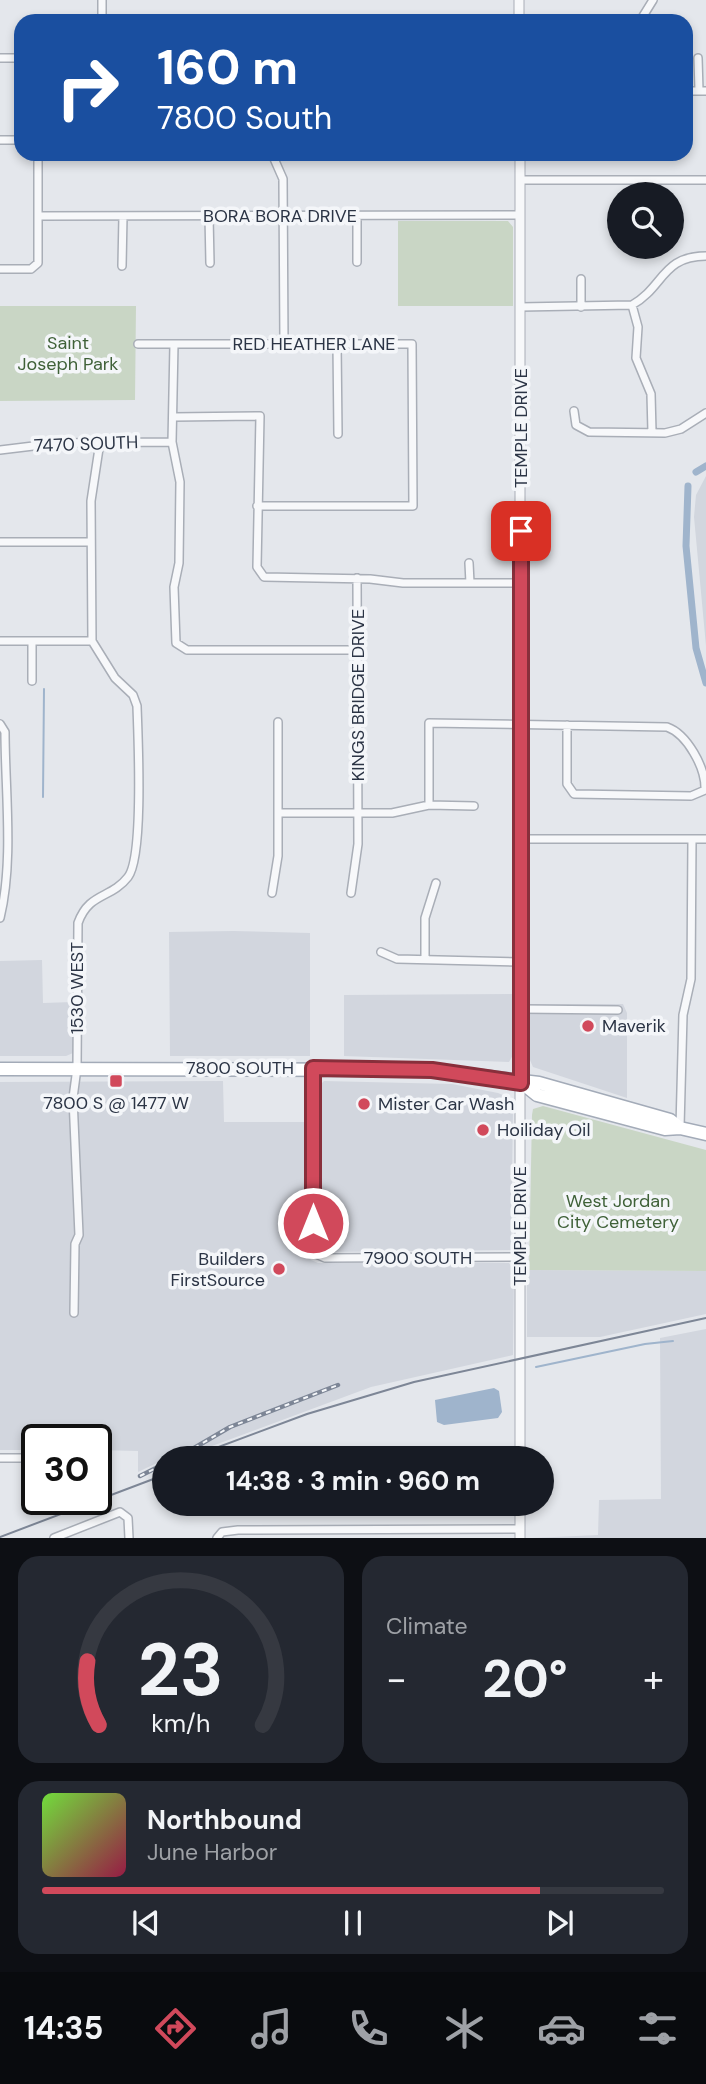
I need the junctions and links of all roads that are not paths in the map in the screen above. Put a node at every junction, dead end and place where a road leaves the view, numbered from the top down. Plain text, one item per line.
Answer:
1 (698, 58) dead end
2 (702, 91) edge
3 (38, 161) edge
4 (275, 161) edge
5 (520, 161) edge
6 (520, 180) junction
7 (706, 180) edge
8 (357, 215) junction
9 (520, 215) junction
10 (39, 216) junction
11 (122, 216) junction
12 (209, 216) junction
13 (283, 216) junction
14 (706, 256) edge
15 (357, 262) dead end
16 (209, 263) dead end
17 (122, 266) dead end
18 (0, 269) edge
19 (580, 279) dead end
20 (632, 304) junction
21 (520, 307) junction
22 (581, 307) junction
23 (174, 344) junction
24 (284, 344) junction
25 (337, 344) junction
26 (138, 345) dead end
27 (573, 411) dead end
28 (706, 413) edge
29 (174, 417) junction
30 (652, 432) junction
31 (338, 435) dead end
32 (100, 442) junction
33 (172, 442) junction
34 (0, 450) edge
35 (257, 506) junction
36 (0, 542) edge
37 (91, 542) junction
38 (469, 563) dead end
39 (357, 578) junction
40 (470, 583) junction
41 (521, 583) junction
42 (0, 641) edge
43 (32, 641) junction
44 (92, 641) junction
45 (358, 650) junction
46 (32, 681) dead end
47 (278, 722) dead end
48 (521, 724) junction
49 (1, 725) edge
50 (567, 725) junction
51 (429, 805) junction
52 (474, 806) dead end
53 (278, 813) junction
54 (358, 813) junction
55 (520, 839) junction
56 (691, 839) junction
57 (706, 839) edge
58 (3, 841) edge
59 (436, 883) dead end
60 (272, 892) dead end
61 (351, 893) dead end
62 (0, 918) edge
63 (381, 952) dead end
64 (425, 959) junction
65 (520, 962) junction
66 (522, 1009) junction
67 (618, 1010) dead end
68 (77, 1068) junction
69 (313, 1068) junction
70 (0, 1069) edge
71 (521, 1083) junction
72 (680, 1128) junction
73 (706, 1134) edge
74 (520, 1258) junction
75 (74, 1313) dead end
76 (520, 1446) edge
77 (0, 1458) edge
78 (21, 1458) edge
79 (520, 1533) edge
80 (54, 1538) edge
81 (129, 1538) edge
82 (217, 1538) edge

1 - 2 street
3 - 10 street
4 - 13 street
5 - 6 street, TEMPLE DRIVE
6 - 7 street
6 - 9 street, TEMPLE DRIVE
8 - 9 street, BORA BORA DRIVE
8 - 13 street, BORA BORA DRIVE
8 - 15 street
9 - 21 street, TEMPLE DRIVE
10 - 11 street, BORA BORA DRIVE
10 - 18 street
11 - 12 street, BORA BORA DRIVE
11 - 17 street
12 - 13 street, BORA BORA DRIVE
12 - 16 street
13 - 24 street
14 - 20 street
19 - 22 street
20 - 22 street
20 - 30 street
21 - 22 street
21 - 41 street, TEMPLE DRIVE
23 - 24 street, RED HEATHER LANE
23 - 26 street, RED HEATHER LANE
23 - 29 street
24 - 25 street, RED HEATHER LANE
25 - 31 street
25 - 35 street, RED HEATHER LANE
27 - 30 street
28 - 30 street
29 - 33 street
29 - 35 street
32 - 33 street, 7470 SOUTH
32 - 34 street, 7470 SOUTH
32 - 37 street
33 - 45 street
35 - 39 street
36 - 37 street
37 - 44 street
38 - 40 street
39 - 40 street
39 - 45 street, KINGS BRIDGE DRIVE
40 - 41 street
41 - 48 street, TEMPLE DRIVE
42 - 43 street
43 - 44 street
43 - 46 street
44 - 68 street, 1530 WEST
45 - 54 street, KINGS BRIDGE DRIVE
47 - 53 street
48 - 50 street
48 - 51 street
48 - 55 street, TEMPLE DRIVE
49 - 58 street
50 - 50 street
51 - 52 street
51 - 54 street
53 - 54 street
53 - 60 street
54 - 61 street, KINGS BRIDGE DRIVE
55 - 56 street
55 - 65 street, TEMPLE DRIVE
56 - 57 street
56 - 72 street
58 - 62 street
59 - 64 street
63 - 64 street
64 - 65 street
65 - 66 street, TEMPLE DRIVE
66 - 67 street
66 - 71 street, TEMPLE DRIVE
68 - 69 main road, 7800 SOUTH
68 - 70 main road, 7800 SOUTH
68 - 75 street, 1530 WEST
69 - 71 main road, 7800 SOUTH
69 - 74 street, 7900 SOUTH
71 - 72 main road, 7800 SOUTH
71 - 74 street, TEMPLE DRIVE
72 - 73 main road, 7800 SOUTH
74 - 76 street, TEMPLE DRIVE
77 - 78 street
79 - 82 street
80 - 81 street

